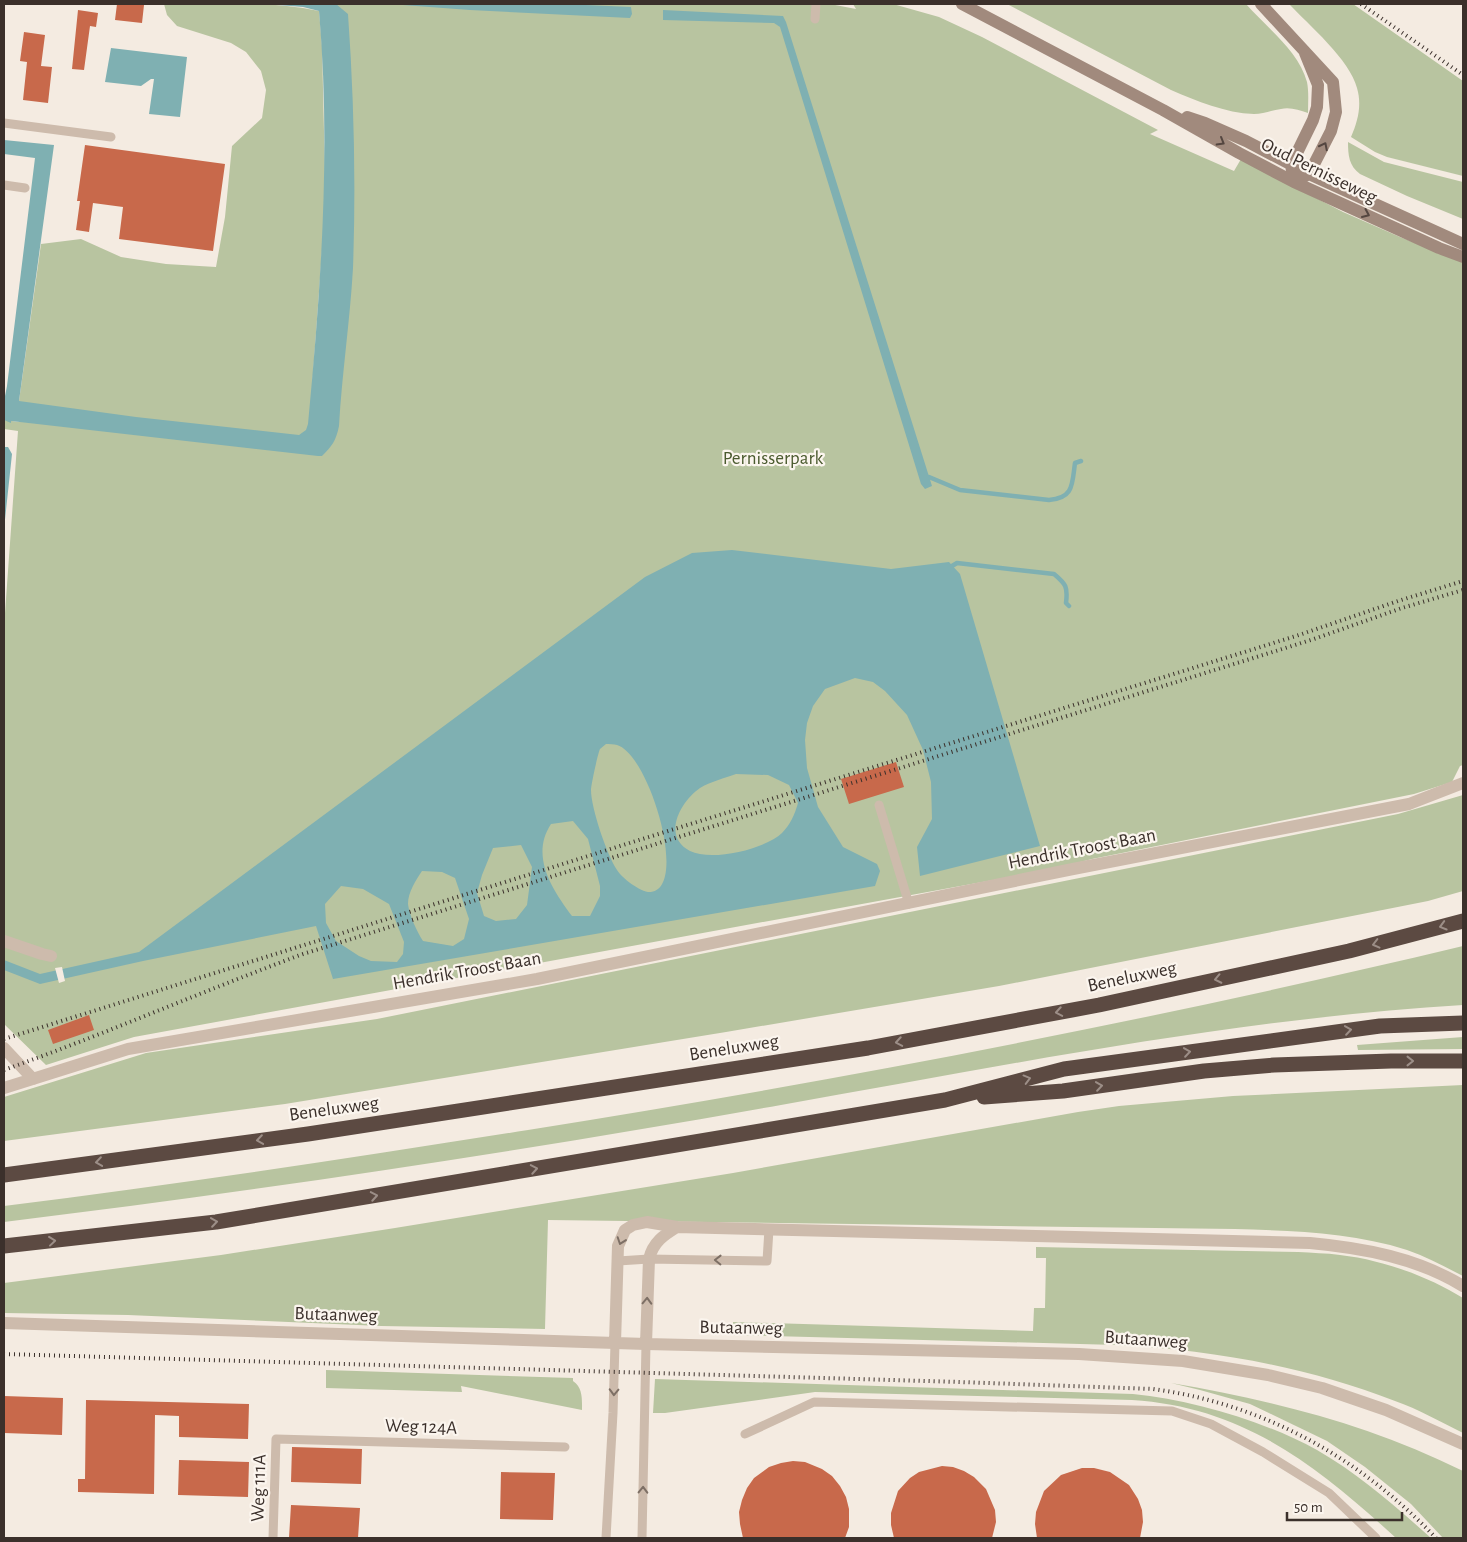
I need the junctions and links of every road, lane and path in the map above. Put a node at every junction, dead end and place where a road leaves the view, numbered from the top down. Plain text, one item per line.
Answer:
1 (816, 4) edge
2 (962, 4) edge
3 (1261, 4) edge
4 (814, 19) dead end
5 (1305, 53) junction
6 (1163, 110) junction
7 (4, 123) edge
8 (111, 137) dead end
9 (1291, 165) junction
10 (1309, 174) junction
11 (1294, 182) junction
12 (4, 185) edge
13 (26, 188) dead end
14 (1463, 244) edge
15 (1463, 257) edge
16 (1463, 783) edge
17 (879, 805) dead end
18 (909, 904) junction
19 (1463, 921) edge
20 (4, 941) edge
21 (51, 956) dead end
22 (1463, 1024) edge
23 (4, 1048) edge
24 (1463, 1061) edge
25 (33, 1079) junction
26 (4, 1088) edge
27 (946, 1100) junction
28 (4, 1175) edge
29 (677, 1227) junction
30 (769, 1229) junction
31 (4, 1246) edge
32 (649, 1258) junction
33 (618, 1261) junction
34 (1463, 1286) edge
35 (4, 1323) edge
36 (615, 1343) junction
37 (646, 1344) junction
38 (745, 1434) dead end
39 (276, 1439) joint
40 (1460, 1442) edge
41 (565, 1447) dead end
42 (273, 1538) edge
43 (606, 1538) edge
44 (642, 1538) edge
45 (1376, 1538) edge

1 - 4 lane
2 - 6 street, Oud Pernisseweg
3 - 5 street
5 - 9 street
10 -> 5 street
6 - 9 street, Oud Pernisseweg
6 -> 11 street, Oud Pernisseweg
7 - 8 lane
9 - 10 street, Oud Pernisseweg
9 - 11 street
10 - 11 street
10 - 14 street, Oud Pernisseweg
11 -> 15 street, Oud Pernisseweg
12 - 13 lane
16 - 18 street, Hendrik Troost Baan
17 - 18 lane
18 - 25 street, Hendrik Troost Baan
19 -> 28 highway, Beneluxweg
20 - 21 street
27 -> 22 highway
23 - 25 street
27 -> 24 highway
25 - 26 street, Hendrik Troost Baan
31 -> 27 highway
29 - 30 street
29 - 32 street
29 -> 33 street
30 -> 32 lane
30 - 34 street
32 - 33 lane
37 -> 32 street
33 - 36 street
35 - 36 street, Butaanweg
36 - 37 street, Butaanweg
36 -> 43 lane
37 - 40 street, Butaanweg
44 -> 37 lane
38 - 45 lane
39 - 41 lane, Weg 124A
39 - 42 lane, Weg 111A

